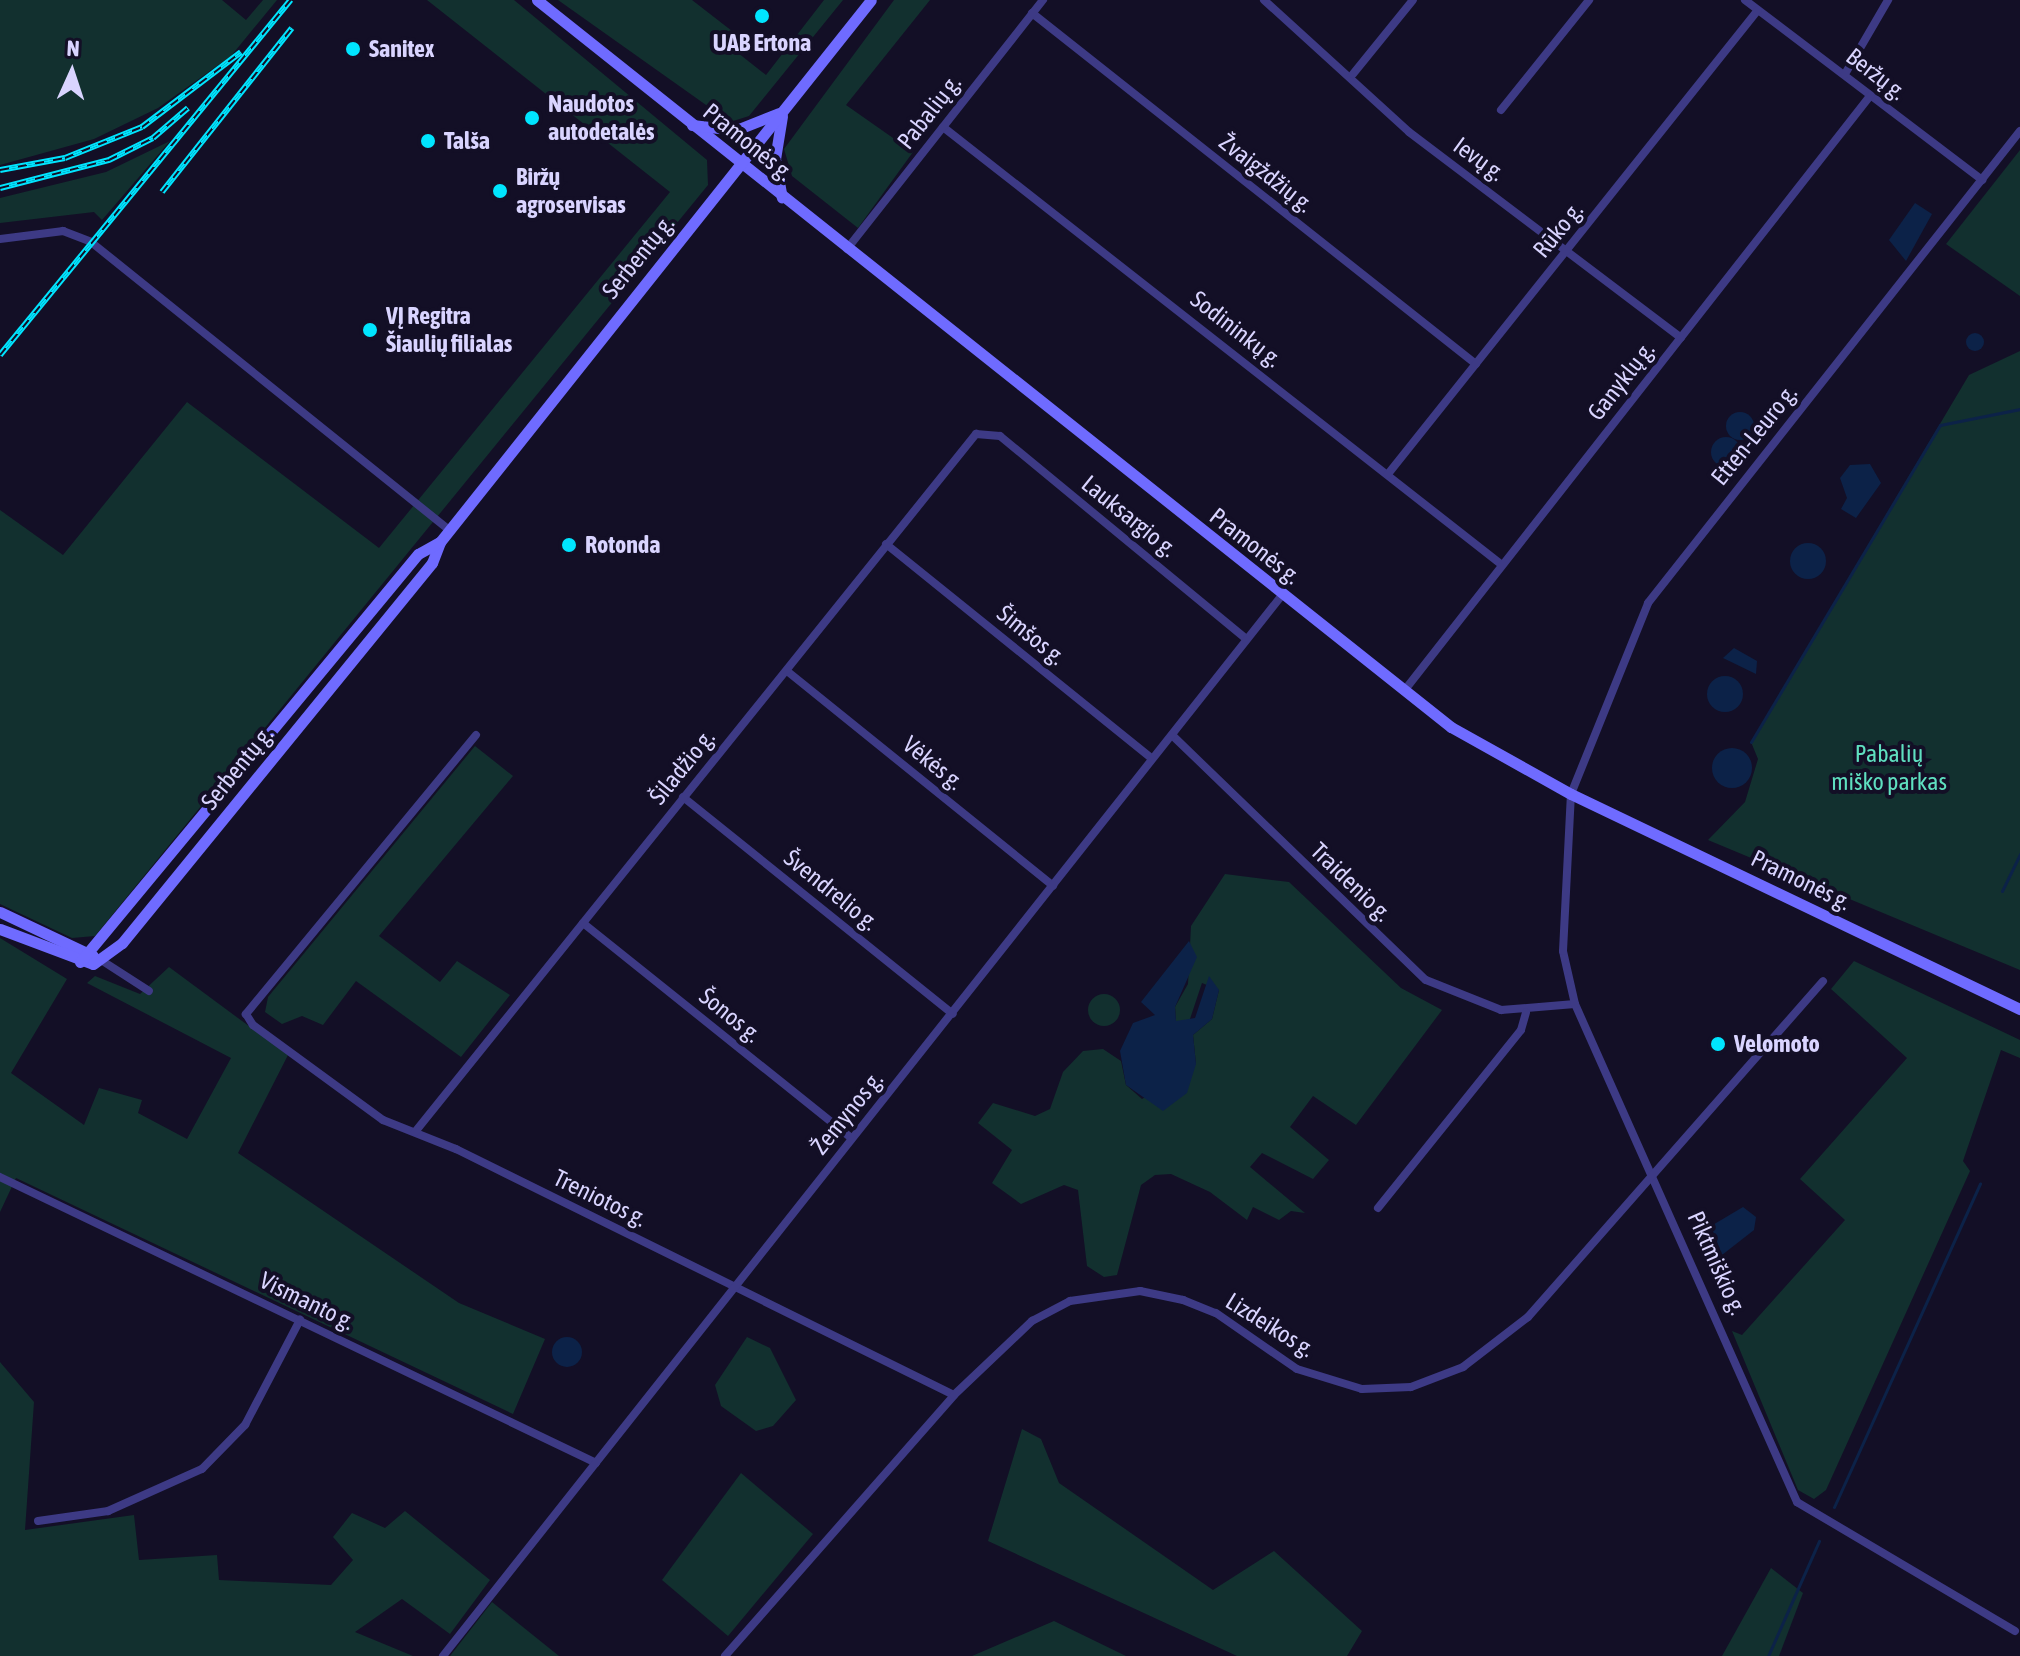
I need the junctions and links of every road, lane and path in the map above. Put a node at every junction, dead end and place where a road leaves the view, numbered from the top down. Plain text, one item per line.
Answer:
1 (537, 0) edge
2 (871, 0) edge
3 (1043, 0) edge
4 (1264, 0) edge
5 (1413, 0) edge
6 (1589, 0) edge
7 (1745, 0) edge
8 (1888, 0) edge
9 (1758, 10) junction
10 (1032, 13) junction
11 (1353, 74) junction
12 (1845, 74) junction
13 (1870, 96) junction
14 (1501, 110) dead end
15 (783, 111) junction
16 (691, 125) junction
17 (943, 127) junction
18 (2020, 131) edge
19 (740, 165) junction
20 (1982, 180) junction
21 (782, 198) junction
22 (0, 239) edge
23 (847, 249) junction
24 (1569, 249) junction
25 (1681, 338) junction
26 (1476, 364) junction
27 (983, 430) joint
28 (1388, 474) junction
29 (449, 530) junction
30 (440, 542) junction
31 (886, 544) junction
32 (1502, 565) junction
33 (1282, 595) junction
34 (1246, 639) junction
35 (787, 671) junction
36 (1404, 691) junction
37 (476, 735) dead end
38 (1173, 736) junction
39 (1151, 758) junction
40 (1571, 794) junction
41 (683, 797) junction
42 (1053, 886) junction
43 (0, 912) edge
44 (583, 923) junction
45 (0, 929) edge
46 (84, 958) junction
47 (101, 960) junction
48 (1823, 981) dead end
49 (149, 991) dead end
50 (1575, 1004) junction
51 (2020, 1009) edge
52 (1526, 1013) junction
53 (953, 1014) junction
54 (415, 1132) junction
55 (851, 1138) junction
56 (1655, 1173) junction
57 (0, 1177) edge
58 (1378, 1208) dead end
59 (735, 1287) junction
60 (300, 1320) junction
61 (954, 1395) junction
62 (596, 1463) junction
63 (38, 1521) dead end
64 (2015, 1631) dead end
65 (443, 1656) edge
66 (725, 1656) edge

1 - 16 main road, Pramonės g.
2 - 15 main road, Serbentų g.
3 - 10 street, Pabalių g.
4 - 11 street, Ievų g.
5 - 11 street
6 - 14 street
7 - 9 street, Beržų g.
8 - 12 street
9 - 12 street, Beržų g.
9 - 24 street, Rūko g.
10 - 17 street, Pabalių g.
10 - 26 street, Žvaigždžių g.
11 - 24 street, Ievų g.
12 - 13 street, Beržų g.
13 - 20 street, Beržų g.
13 - 25 street, Ganyklų g.
15 - 16 main road
15 - 19 main road, Serbentų g.
15 - 21 main road
16 - 19 main road, Pramonės g.
17 - 23 street, Pabalių g.
17 - 28 street, Sodininkų g.
18 - 20 street, Etten-Leuro g.
19 - 21 main road, Pramonės g.
19 - 29 main road, Serbentų g.
20 - 40 street, Etten-Leuro g.
21 - 23 main road, Pramonės g.
22 - 29 street
23 - 33 main road, Pramonės g.
24 - 25 street, Ievų g.
24 - 26 street, Rūko g.
25 - 32 street, Ganyklų g.
26 - 28 street, Rūko g.
27 - 31 street, Šiladžio g.
27 - 34 street, Lauksargio g.
28 - 32 street, Sodininkų g.
29 - 30 main road, Serbentų g.
30 - 46 main road, Serbentų g.
30 - 47 main road, Serbentų g.
31 - 35 street, Šiladžio g.
31 - 39 street, Šimšos g.
32 - 36 street, Ganyklų g.
33 - 34 street, Žemynos g.
33 - 36 main road, Pramonės g.
34 - 38 street, Žemynos g.
35 - 41 street, Šiladžio g.
35 - 42 street, Vėkės g.
36 - 40 main road, Pramonės g.
37 - 54 street, Treniotos g.
38 - 39 street, Žemynos g.
38 - 52 street, Traidenio g.
39 - 42 street, Žemynos g.
40 - 50 street, Piktmiškio g.
40 - 51 main road, Pramonės g.
41 - 44 street, Šiladžio g.
41 - 53 street, Švendrelio g.
42 - 53 street, Žemynos g.
43 - 46 main road
44 - 54 street, Šiladžio g.
44 - 55 street, Šonos g.
45 - 46 main road
46 - 47 main road
47 - 49 street
48 - 56 street, Lizdeikos g.
50 - 52 street, Traidenio g.
50 - 56 street, Piktmiškio g.
52 - 58 street
53 - 55 street, Žemynos g.
54 - 59 street, Treniotos g.
55 - 59 street, Žemynos g.
56 - 61 street, Lizdeikos g.
56 - 64 street, Piktmiškio g.
57 - 60 street, Vismanto g.
59 - 61 street, Treniotos g.
59 - 62 street, Žemynos g.
60 - 62 street, Vismanto g.
60 - 63 street
61 - 66 street, Lizdeikos g.
62 - 65 street, Žemynos g.

